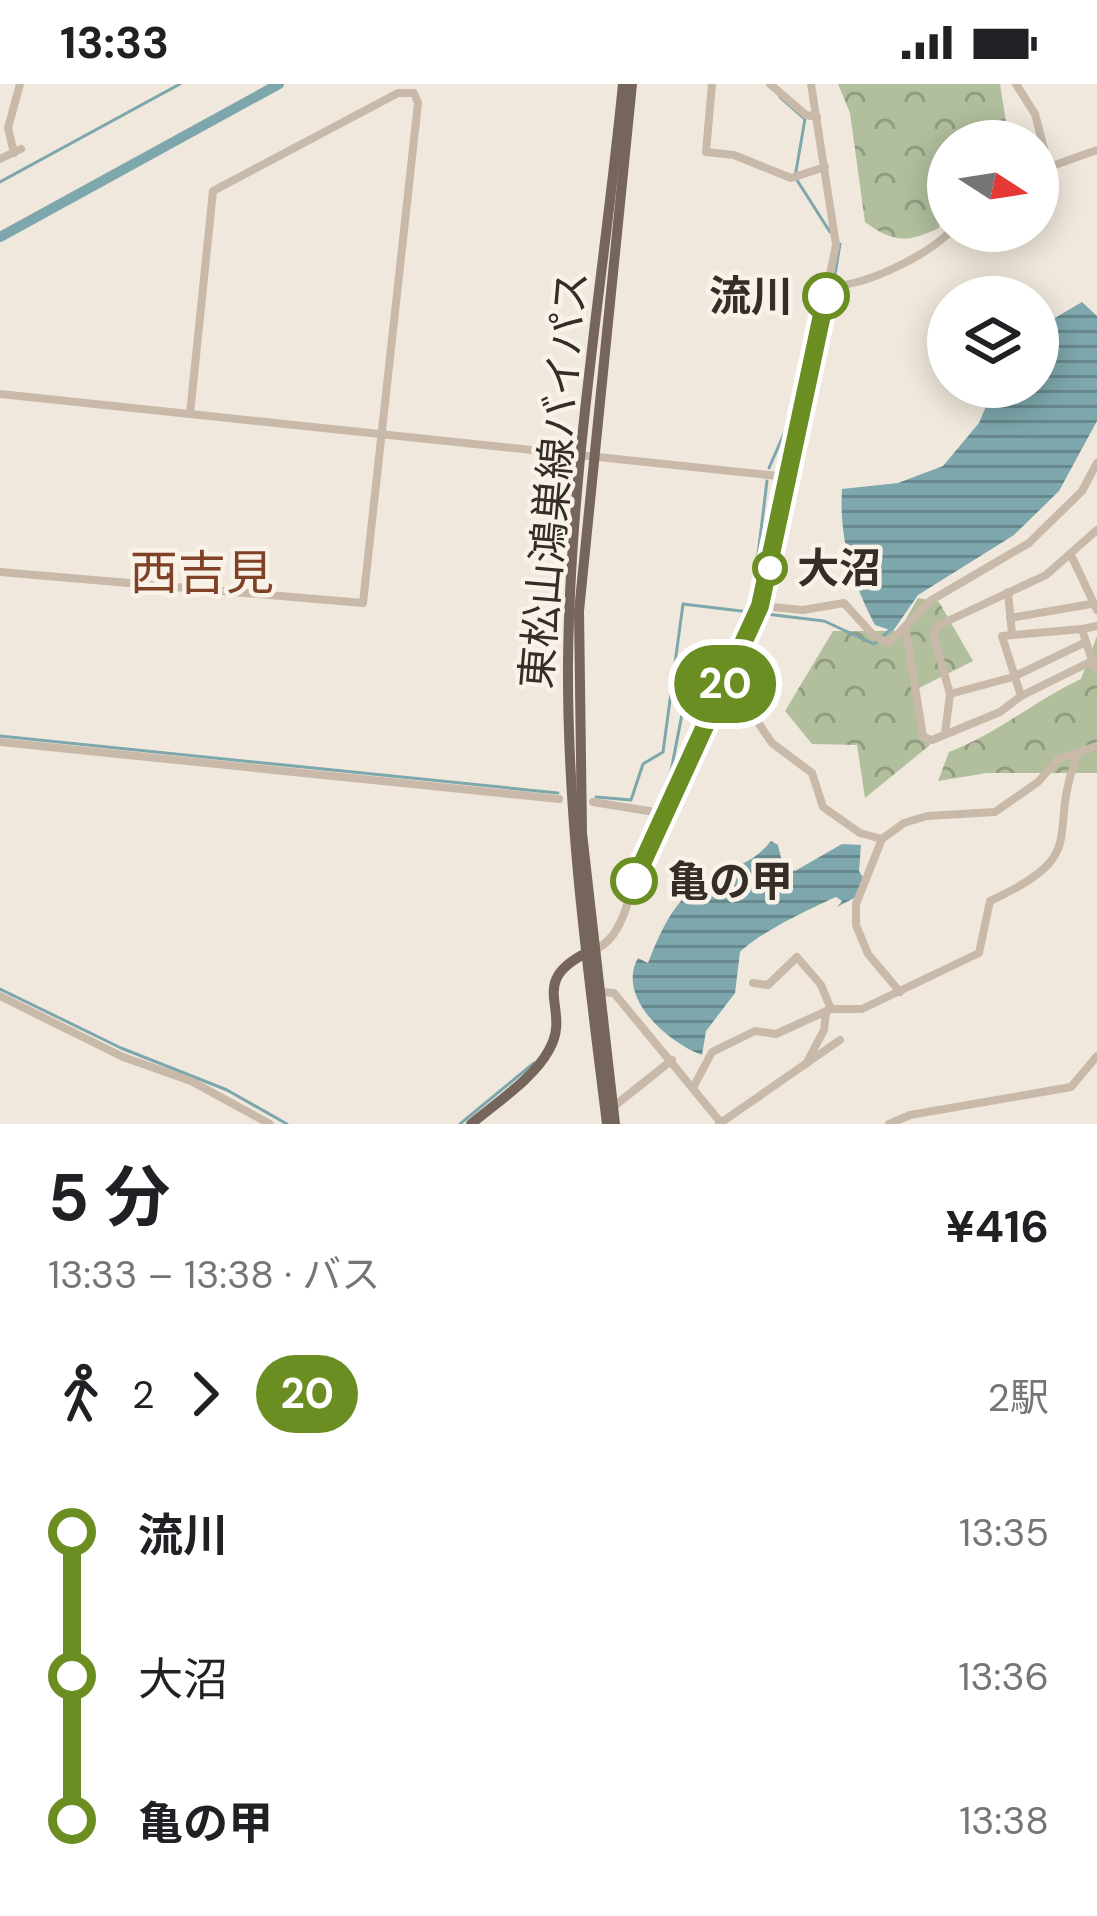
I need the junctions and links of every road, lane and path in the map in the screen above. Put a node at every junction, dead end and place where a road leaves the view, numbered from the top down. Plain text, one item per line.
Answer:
1 (20, 84) edge
2 (627, 84) edge
3 (712, 84) edge
4 (770, 84) edge
5 (812, 84) edge
6 (1016, 84) edge
7 (416, 88) edge
8 (817, 117) junction
9 (1036, 120) edge
10 (1097, 150) edge
11 (0, 159) edge
12 (1059, 163) edge
13 (825, 167) junction
14 (928, 252) edge
15 (828, 285) junction
16 (0, 394) edge
17 (190, 415) junction
18 (385, 436) junction
19 (588, 456) junction
20 (1097, 463) edge
21 (788, 477) junction
22 (1094, 477) edge
23 (1097, 530) edge
24 (1071, 555) junction
25 (0, 572) edge
26 (1008, 592) junction
27 (760, 606) junction
28 (1094, 607) edge
29 (1010, 618) junction
30 (1097, 626) edge
31 (1082, 629) junction
32 (906, 630) junction
33 (1012, 634) junction
34 (1086, 642) junction
35 (1094, 666) edge
36 (1012, 677) junction
37 (722, 691) junction
38 (950, 694) junction
39 (1021, 696) junction
40 (945, 734) junction
41 (0, 742) edge
42 (1097, 746) edge
43 (1078, 754) junction
44 (559, 799) dead end
45 (593, 802) dead end
46 (661, 813) junction
47 (882, 839) junction
48 (590, 952) junction
49 (753, 983) dead end
50 (598, 992) junction
51 (900, 992) junction
52 (0, 996) edge
53 (829, 1011) junction
54 (839, 1040) dead end
55 (1097, 1056) edge
56 (671, 1060) junction
57 (805, 1065) junction
58 (694, 1086) junction
59 (613, 1108) junction
60 (721, 1123) edge
61 (270, 1124) edge
62 (471, 1124) edge
63 (611, 1124) edge
64 (889, 1124) edge

1 - 11 street
2 - 19 main road, 東松山鴻巣線バイパス
3 - 13 street
4 - 8 street
5 - 8 street
6 - 9 street
7 - 17 street
7 - 18 street
8 - 13 street
10 - 12 street
13 - 15 street
14 - 15 street
15 - 21 street
16 - 17 street
17 - 18 street
18 - 19 street
18 - 25 street
19 - 21 street
19 - 48 main road, 東松山鴻巣線バイパス
20 - 22 street
21 - 27 street
22 - 32 street
23 - 24 street
24 - 26 street
24 - 28 street
26 - 29 street
26 - 38 street
27 - 32 street
27 - 37 street
28 - 29 street
29 - 33 street
30 - 31 street
31 - 33 street
31 - 34 street
32 - 40 street
33 - 36 street
34 - 35 street
34 - 36 street
35 - 39 street
36 - 38 street
36 - 39 street
37 - 46 street
37 - 47 street
38 - 40 street
39 - 40 street
41 - 44 street
42 - 43 street
43 - 47 street
43 - 51 street
45 - 46 street
46 - 48 street
47 - 51 street
48 - 50 main road
48 - 62 main road
48 - 63 main road
49 - 53 street
50 - 56 street
50 - 59 main road
51 - 53 street
52 - 61 street
53 - 57 street
53 - 58 street
54 - 57 street
55 - 64 street
56 - 58 street
56 - 59 street
57 - 60 street
58 - 60 street
59 - 63 main road

